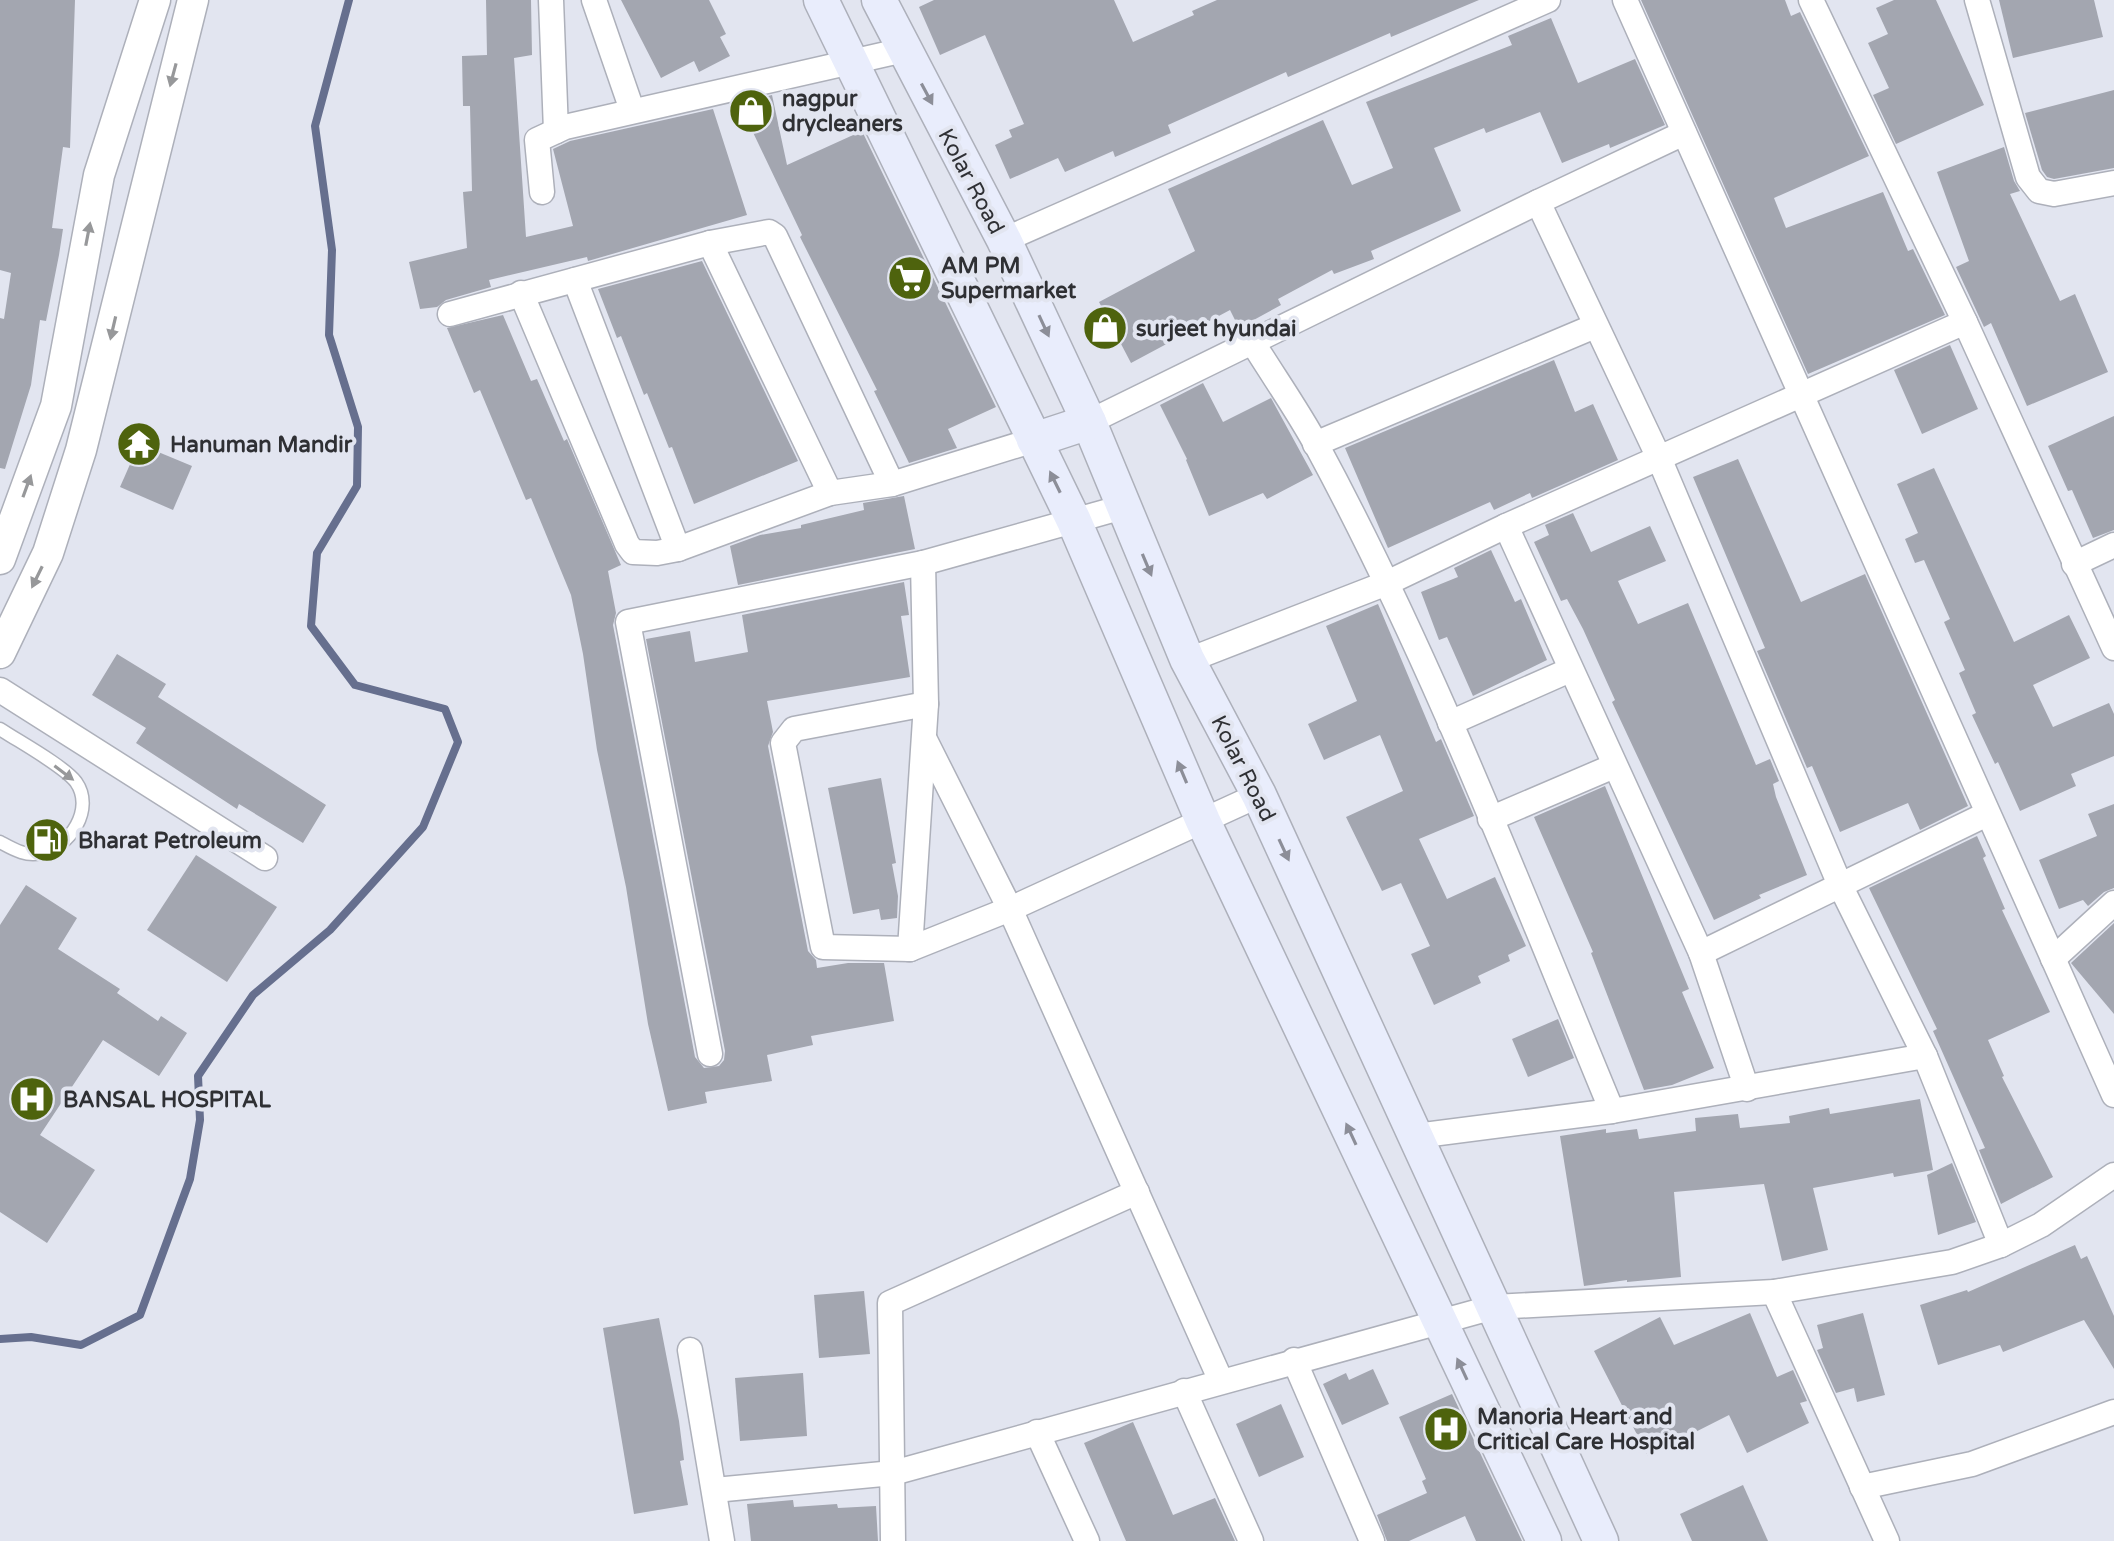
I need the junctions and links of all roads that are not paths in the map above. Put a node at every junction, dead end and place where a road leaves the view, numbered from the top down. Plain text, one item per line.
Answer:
1 (155, 0) edge
2 (193, 0) edge
3 (551, 0) edge
4 (594, 0) edge
5 (821, 0) edge
6 (879, 0) edge
7 (1548, 0) edge
8 (1625, 0) edge
9 (1811, 0) edge
10 (1977, 0) edge
11 (904, 50) junction
12 (850, 62) junction
13 (632, 110) junction
14 (556, 131) junction
15 (1684, 133) junction
16 (2114, 183) edge
17 (542, 192) dead end
18 (1538, 202) junction
19 (1004, 240) junction
20 (710, 243) junction
21 (575, 280) junction
22 (521, 293) junction
23 (450, 314) dead end
24 (1965, 322) junction
25 (1595, 326) junction
26 (1253, 343) junction
27 (1801, 394) junction
28 (1089, 422) junction
29 (1034, 440) junction
30 (1315, 444) junction
31 (1659, 458) junction
32 (892, 484) junction
33 (830, 493) junction
34 (1123, 507) junction
35 (1074, 521) junction
36 (1506, 526) junction
37 (2114, 545) edge
38 (678, 549) junction
39 (0, 559) edge
40 (923, 563) junction
41 (2074, 564) junction
42 (1387, 583) junction
43 (2114, 648) edge
44 (0, 653) edge
45 (1187, 659) junction
46 (1570, 670) junction
47 (0, 690) edge
48 (926, 704) junction
49 (1450, 723) junction
50 (0, 729) edge
51 (924, 738) junction
52 (1614, 766) junction
53 (1259, 795) junction
54 (1987, 814) junction
55 (1490, 819) junction
56 (1203, 821) junction
57 (0, 842) edge
58 (265, 858) dead end
59 (1840, 885) junction
60 (2114, 903) edge
61 (1010, 909) junction
62 (910, 949) junction
63 (1701, 953) junction
64 (2053, 959) junction
65 (710, 1054) dead end
66 (1925, 1056) junction
67 (1747, 1089) junction
68 (2114, 1095) edge
69 (1612, 1111) junction
70 (1416, 1136) junction
71 (2114, 1175) edge
72 (1137, 1192) junction
73 (2001, 1245) junction
74 (1774, 1292) junction
75 (1494, 1307) junction
76 (1440, 1321) junction
77 (690, 1350) dead end
78 (1294, 1360) junction
79 (1221, 1381) junction
80 (1184, 1391) junction
81 (2114, 1412) edge
82 (1037, 1432) junction
83 (893, 1473) junction
84 (1862, 1487) junction
85 (715, 1490) junction
86 (722, 1541) edge
87 (893, 1541) edge
88 (1087, 1541) edge
89 (1251, 1541) edge
90 (1372, 1541) edge
91 (1544, 1541) edge
92 (1601, 1541) edge
93 (1887, 1541) edge

39 -> 1 street
2 -> 44 street
3 - 14 street
4 - 13 street
5 - 12 main road
6 - 11 main road, Kolar Road
7 - 19 street
8 - 15 street
9 - 24 street
10 - 16 street
11 - 12 street
11 -> 19 main road, Kolar Road
12 - 13 street
12 - 29 main road
13 - 14 street
14 - 17 street
15 - 18 street
15 - 27 street
18 - 25 street
18 - 26 street
19 -> 28 main road, Kolar Road
20 - 21 street
20 - 32 street
20 - 33 street
21 - 22 street
21 - 38 street
22 - 23 street
22 - 38 street
24 - 27 street
24 - 41 street
25 - 30 street
25 - 31 street
26 - 28 street
26 - 30 street
27 - 31 street
27 - 54 street
28 - 29 main road
28 - 34 main road, Kolar Road
29 - 32 street
35 -> 29 main road
30 - 42 street
31 - 36 street
31 - 59 street
32 - 33 street
33 - 38 street
34 - 35 street
34 -> 45 main road, Kolar Road
35 - 40 street
56 -> 35 main road
36 - 42 street
36 - 46 street
37 - 41 street
40 - 48 street
40 - 65 street
41 - 43 street
42 - 45 street
42 - 49 street
45 - 53 main road, Kolar Road
46 - 49 street
46 - 52 street
47 - 58 street
48 - 51 street
48 - 62 street
49 - 55 street
50 -> 57 lane
51 - 61 street
51 - 62 street
52 - 55 street
52 - 63 street
53 - 56 street
53 -> 70 main road, Kolar Road
54 - 59 street
54 - 64 street
55 - 69 street
56 - 61 street
76 -> 56 main road
59 - 63 street
59 - 66 street
60 - 64 street
61 - 62 street
61 - 72 street
63 - 67 street
64 - 68 street
66 - 67 street
66 - 73 street
67 - 69 street
69 - 70 street
70 - 75 main road, Kolar Road
71 - 73 street
72 - 79 street
72 - 83 street
73 - 74 street
74 - 75 street
74 - 84 street
75 - 76 street
75 - 92 main road, Kolar Road
76 - 78 street
91 -> 76 main road
77 - 85 street
78 - 79 street
78 - 90 street
79 - 80 street
80 - 82 street
80 - 89 street
81 - 84 street
82 - 83 street
82 - 88 street
83 - 85 street
83 - 87 street
84 - 93 street
85 - 86 street

